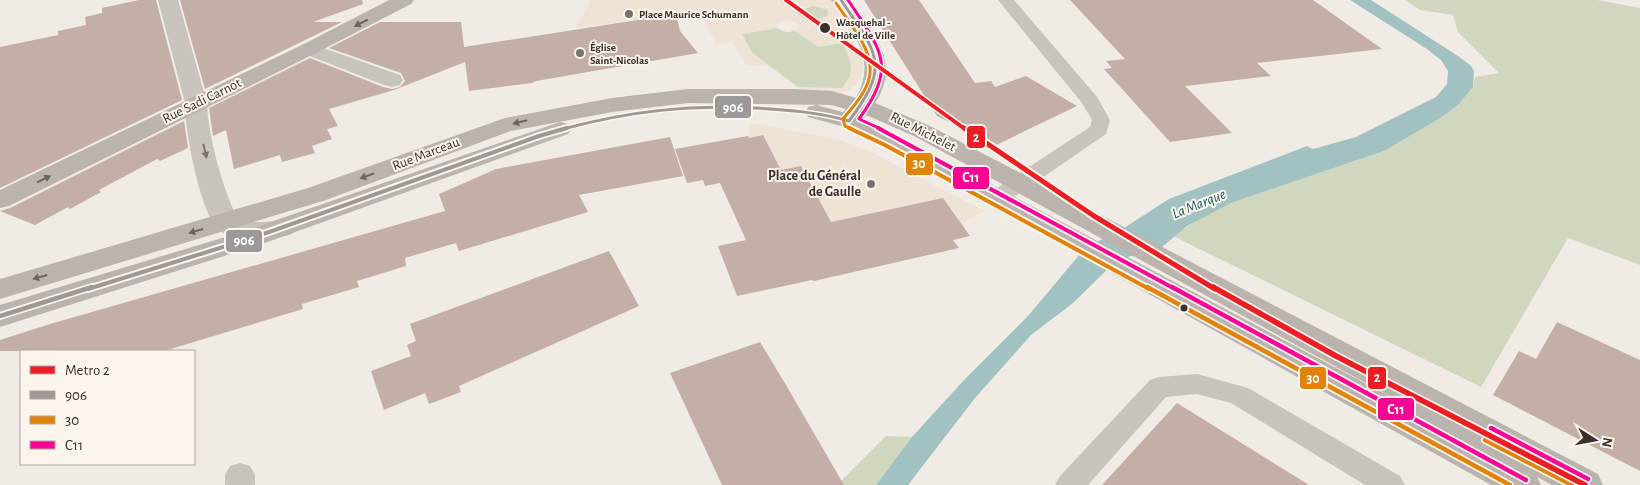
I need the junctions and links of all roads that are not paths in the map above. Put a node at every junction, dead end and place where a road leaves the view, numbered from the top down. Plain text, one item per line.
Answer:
1 (168, 0) edge
2 (404, 0) edge
3 (841, 0) edge
4 (1006, 0) edge
5 (308, 49) junction
6 (392, 80) dead end
7 (196, 103) junction
8 (856, 113) junction
9 (1021, 183) junction
10 (0, 200) edge
11 (996, 200) junction
12 (225, 223) junction
13 (1071, 225) junction
14 (282, 228) junction
15 (1147, 266) junction
16 (0, 289) edge
17 (0, 316) edge
18 (1070, 485) edge
19 (1390, 485) edge
20 (1523, 485) edge
21 (1585, 485) edge

1 - 7 street
2 -> 5 street, Rue Sadi Carnot
3 - 8 street
4 - 9 lane
5 - 6 street
5 - 7 street, Rue Sadi Carnot
10 -> 7 street, Rue Sadi Carnot
7 -> 12 street
8 - 9 street, Rue Michelet
8 - 11 street, Rue Michelet
8 -> 12 street, Rue Marceau
8 - 14 street, Rue Marceau
9 - 11 lane
9 - 13 street, Rue Michelet
11 - 13 street, Rue Michelet
12 - 14 street
12 -> 16 street, Rue Marceau
13 - 15 street
14 - 17 street, Rue Marceau
15 - 20 street
15 - 21 street
18 - 19 lane

